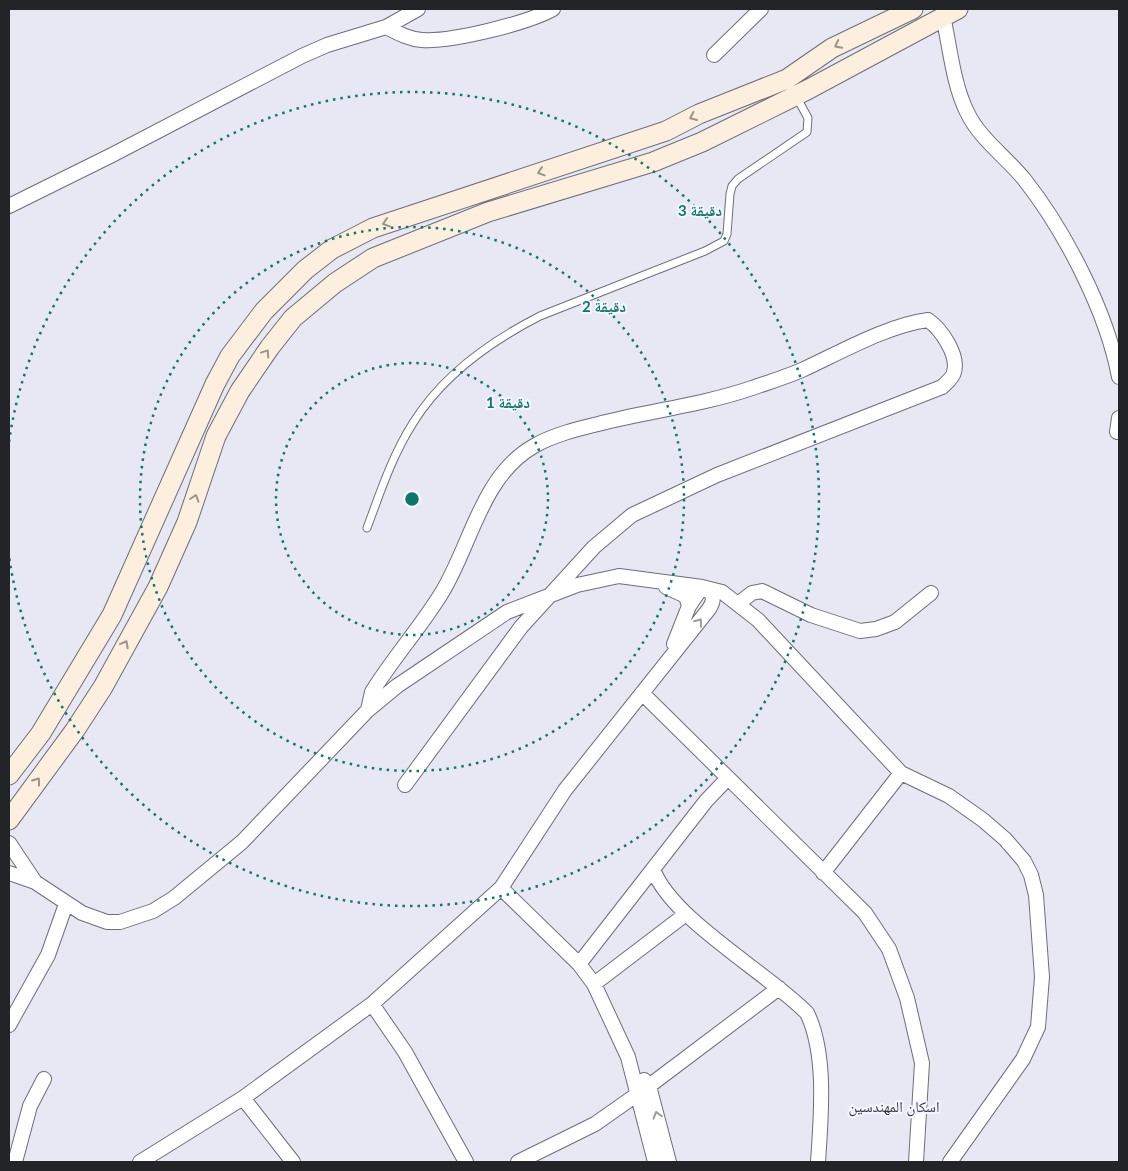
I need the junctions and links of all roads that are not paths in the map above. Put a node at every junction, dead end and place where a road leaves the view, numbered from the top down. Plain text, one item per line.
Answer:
1 (418, 9) edge
2 (553, 9) edge
3 (761, 9) edge
4 (913, 9) edge
5 (950, 12) edge
6 (386, 27) junction
7 (866, 32) junction
8 (878, 53) junction
9 (714, 55) dead end
10 (796, 96) junction
11 (9, 206) edge
12 (1119, 377) edge
13 (1119, 418) edge
14 (1117, 432) dead end
15 (160, 505) junction
16 (187, 522) junction
17 (367, 528) dead end
18 (619, 576) junction
19 (702, 587) junction
20 (931, 592) dead end
21 (550, 595) junction
22 (739, 603) junction
23 (689, 606) junction
24 (711, 606) junction
25 (667, 659) junction
26 (642, 693) junction
27 (368, 710) junction
28 (900, 773) junction
29 (9, 775) edge
30 (727, 779) junction
31 (405, 785) dead end
32 (9, 820) edge
33 (9, 843) edge
34 (653, 869) junction
35 (823, 873) junction
36 (9, 874) edge
37 (35, 882) junction
38 (501, 888) junction
39 (66, 904) junction
40 (686, 914) junction
41 (579, 964) junction
42 (594, 984) junction
43 (779, 988) junction
44 (372, 1004) junction
45 (9, 1025) edge
46 (44, 1079) dead end
47 (643, 1090) junction
48 (243, 1098) junction
49 (14, 1162) edge
50 (140, 1162) edge
51 (293, 1162) edge
52 (466, 1162) edge
53 (518, 1162) edge
54 (655, 1162) edge
55 (669, 1162) edge
56 (818, 1162) edge
57 (916, 1162) edge
58 (950, 1162) edge

1 - 6 street
2 - 6 street
3 - 9 street
4 - 7 main road
5 - 8 main road
5 - 12 street
6 - 11 street
7 - 8 main road
7 -> 15 main road
8 - 10 main road
16 -> 10 main road
10 - 17 lane
13 - 14 street
15 - 16 main road
15 - 29 main road
32 -> 16 main road
18 - 19 street
18 - 21 street
18 - 23 street
19 - 22 street
19 - 23 street
19 - 24 street
20 - 22 street
21 - 27 street
21 - 27 street
21 - 31 street
22 - 24 street
22 - 28 street
23 - 25 street
25 -> 24 street
25 - 26 street
26 - 30 street
26 - 38 street
27 - 39 street
28 - 35 street
28 - 58 street
30 - 34 street
30 - 35 street
33 - 37 street
34 - 40 street
34 - 41 street
35 - 57 street
36 - 37 street
37 - 39 street
38 - 41 street
38 - 44 street
39 - 45 street
40 - 42 street
40 - 43 street
41 - 42 street
42 - 47 street
43 - 47 street
43 - 56 street
44 - 48 street
44 - 52 street
46 - 49 street
47 - 53 street
47 - 54 street
55 -> 47 street
48 - 50 street
48 - 51 street

